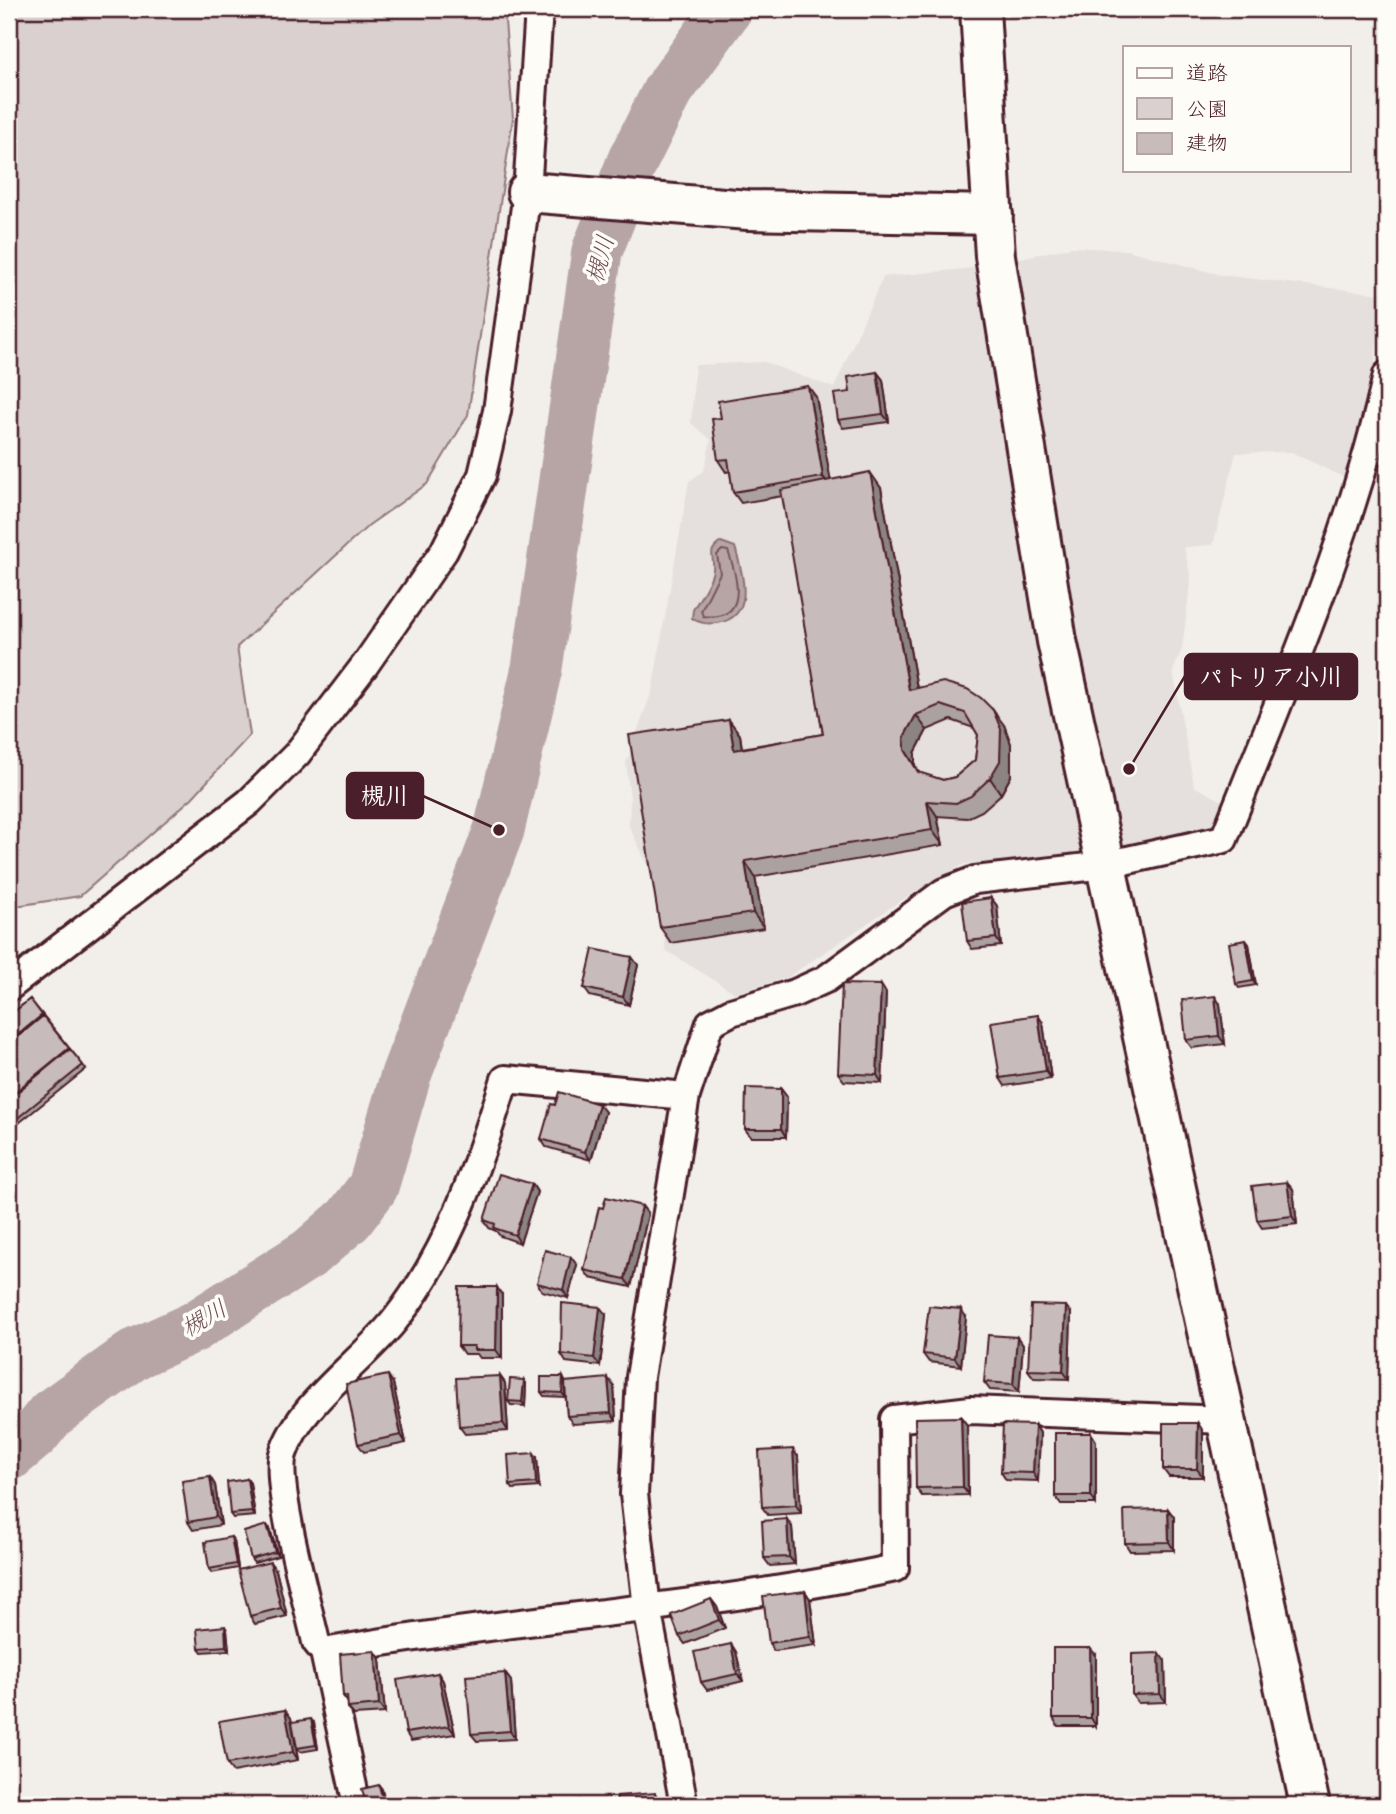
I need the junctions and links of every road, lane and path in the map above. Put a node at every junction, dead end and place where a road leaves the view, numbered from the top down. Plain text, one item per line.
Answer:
1 (539, 9) edge
2 (980, 9) edge
3 (538, 192) junction
4 (993, 215) junction
5 (1387, 375) edge
6 (1105, 865) junction
7 (9, 987) edge
8 (686, 1096) junction
9 (1226, 1420) junction
10 (647, 1608) junction
11 (324, 1652) junction
12 (357, 1805) edge
13 (684, 1805) edge
14 (1310, 1805) edge

1 - 3 street
2 - 4 street
3 - 4 street
3 - 7 street
4 - 6 street
5 - 6 street
6 - 8 street
6 - 9 street
8 - 10 street
8 - 11 street
9 - 10 street
9 - 14 street
10 - 11 street
10 - 13 street
11 - 12 street

